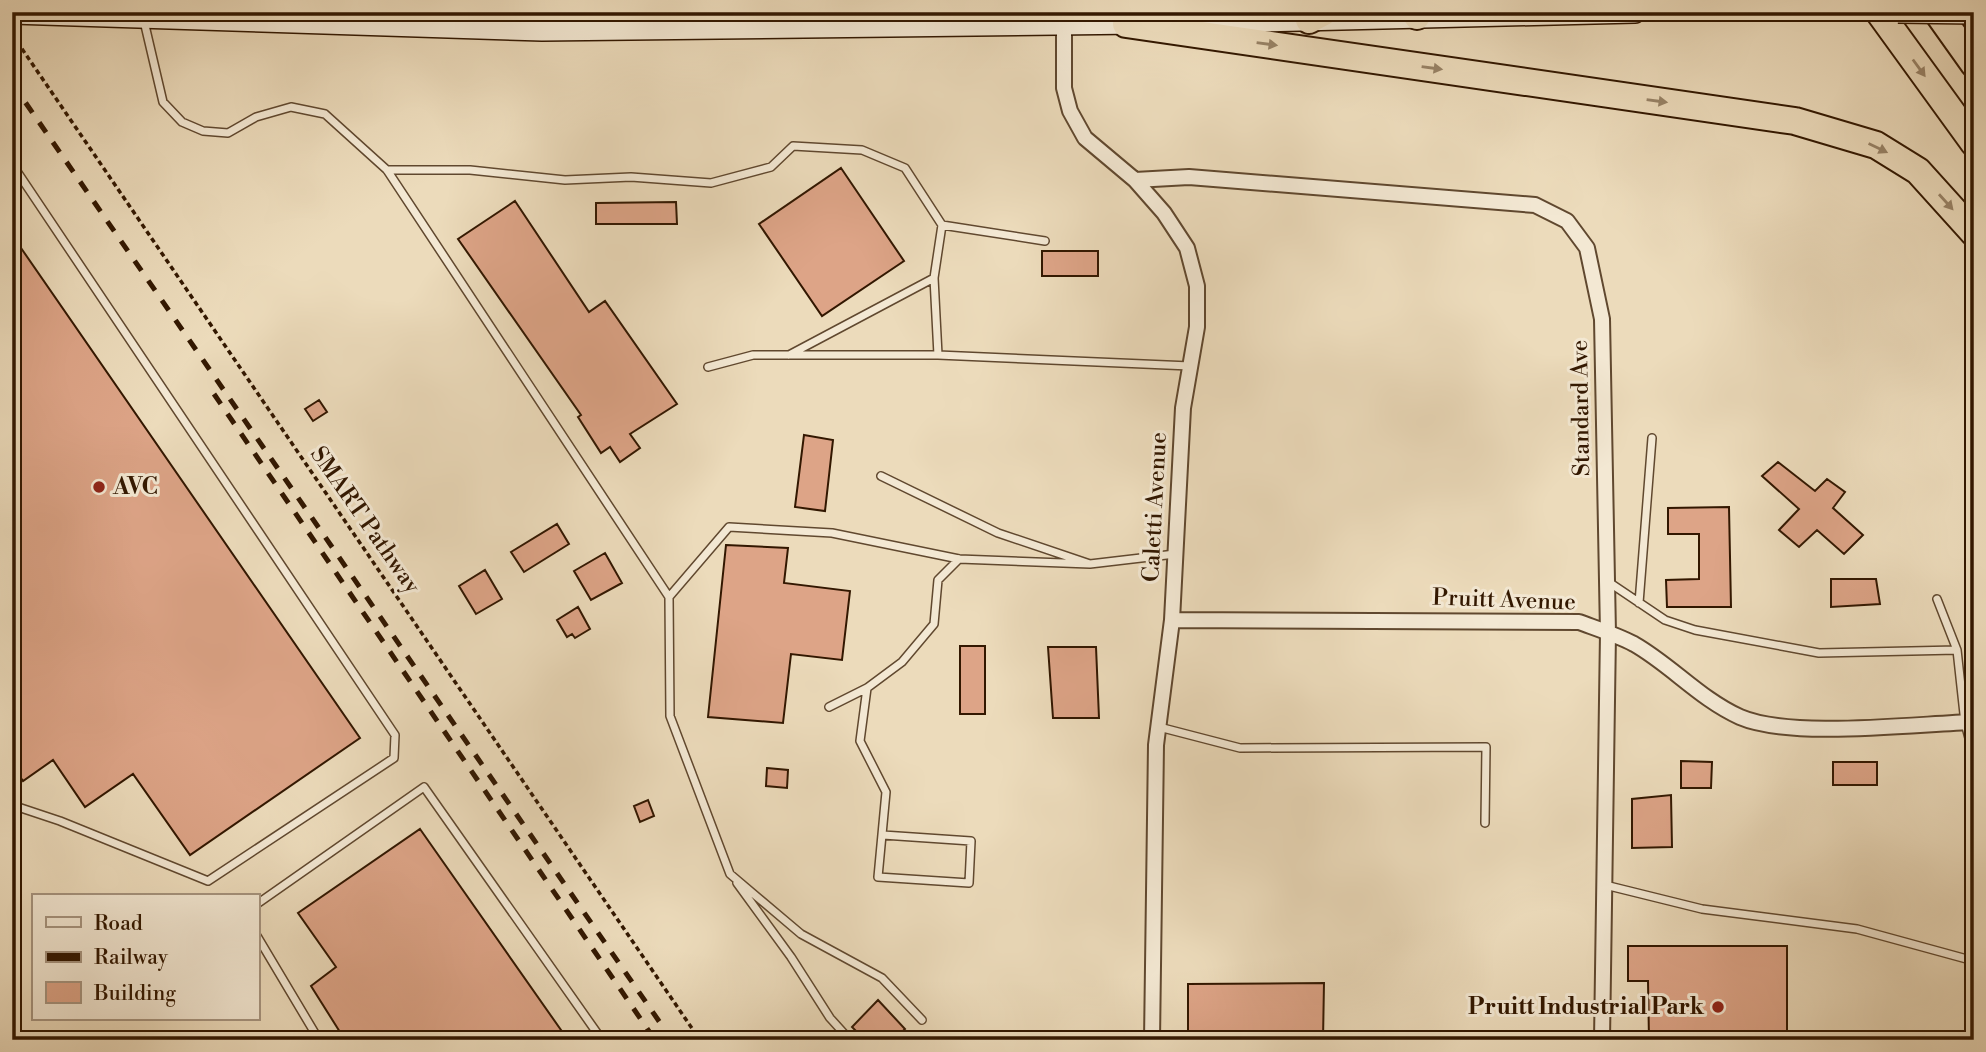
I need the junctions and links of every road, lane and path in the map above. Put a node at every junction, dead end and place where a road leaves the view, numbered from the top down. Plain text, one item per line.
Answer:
1 (1635, 12) edge
2 (1879, 12) edge
3 (1898, 12) edge
4 (1937, 12) edge
5 (48, 13) edge
6 (1974, 13) edge
7 (16, 14) edge
8 (1417, 14) edge
9 (1266, 16) edge
10 (1316, 16) edge
11 (143, 17) junction
12 (542, 21) edge
13 (1064, 24) junction
14 (1126, 24) junction
15 (1972, 61) edge
16 (1974, 143) edge
17 (12, 164) edge
18 (387, 170) junction
19 (1135, 180) junction
20 (942, 225) junction
21 (1974, 233) edge
22 (1045, 241) dead end
23 (934, 278) junction
24 (939, 355) junction
25 (789, 356) junction
26 (1190, 366) junction
27 (708, 367) dead end
28 (1652, 438) dead end
29 (881, 476) dead end
30 (1175, 554) junction
31 (959, 559) junction
32 (1090, 564) junction
33 (1607, 581) junction
34 (669, 597) junction
35 (1937, 599) dead end
36 (1639, 603) junction
37 (1172, 620) junction
38 (1608, 633) junction
39 (1957, 650) junction
40 (867, 688) junction
41 (829, 707) dead end
42 (1970, 722) edge
43 (1158, 727) junction
44 (1974, 757) edge
45 (12, 805) edge
46 (1485, 823) dead end
47 (883, 835) junction
48 (730, 874) junction
49 (1605, 885) junction
50 (259, 903) edge
51 (259, 939) edge
52 (1974, 961) edge
53 (922, 1020) dead end
54 (319, 1040) edge
55 (602, 1040) edge
56 (700, 1040) edge
57 (850, 1040) edge
58 (1152, 1040) edge
59 (1602, 1040) edge

1 - 8 main road
2 -> 16 highway
3 - 6 main road, bridge
4 - 15 highway
5 - 7 main road
5 - 11 main road
7 - 56 path, SMART Pathway
8 - 10 main road
9 - 10 main road
9 - 14 main road
11 - 12 main road
11 - 18 lane
12 - 13 main road
13 - 14 main road
13 - 19 street, Caletti Avenue
14 -> 21 highway
17 - 45 lane
18 - 20 lane
18 - 34 lane
19 - 26 street, Caletti Avenue
19 - 33 street, Standard Ave
20 - 22 lane
20 - 23 lane
23 - 24 lane
23 - 25 lane
24 - 25 lane
24 - 26 lane
25 - 27 lane
26 - 30 street, Caletti Avenue
28 - 36 lane
29 - 32 lane
30 - 32 lane
30 - 37 street, Caletti Avenue
31 - 32 lane
31 - 34 lane
31 - 40 lane
33 - 36 lane
33 - 38 street, Standard Ave
34 - 48 lane
35 - 39 lane
36 - 39 lane
37 - 38 street, Pruitt Avenue
37 - 43 street, Caletti Avenue
38 - 42 street, Pruitt Avenue
38 - 49 street, Standard Ave
39 - 42 lane
40 - 41 lane
40 - 47 lane
42 - 44 lane
43 - 46 lane
43 - 58 street, Caletti Avenue
47 - 47 lane
48 - 53 lane
48 - 57 lane
49 - 52 lane
49 - 59 street, Standard Ave
50 - 55 lane
51 - 54 lane

